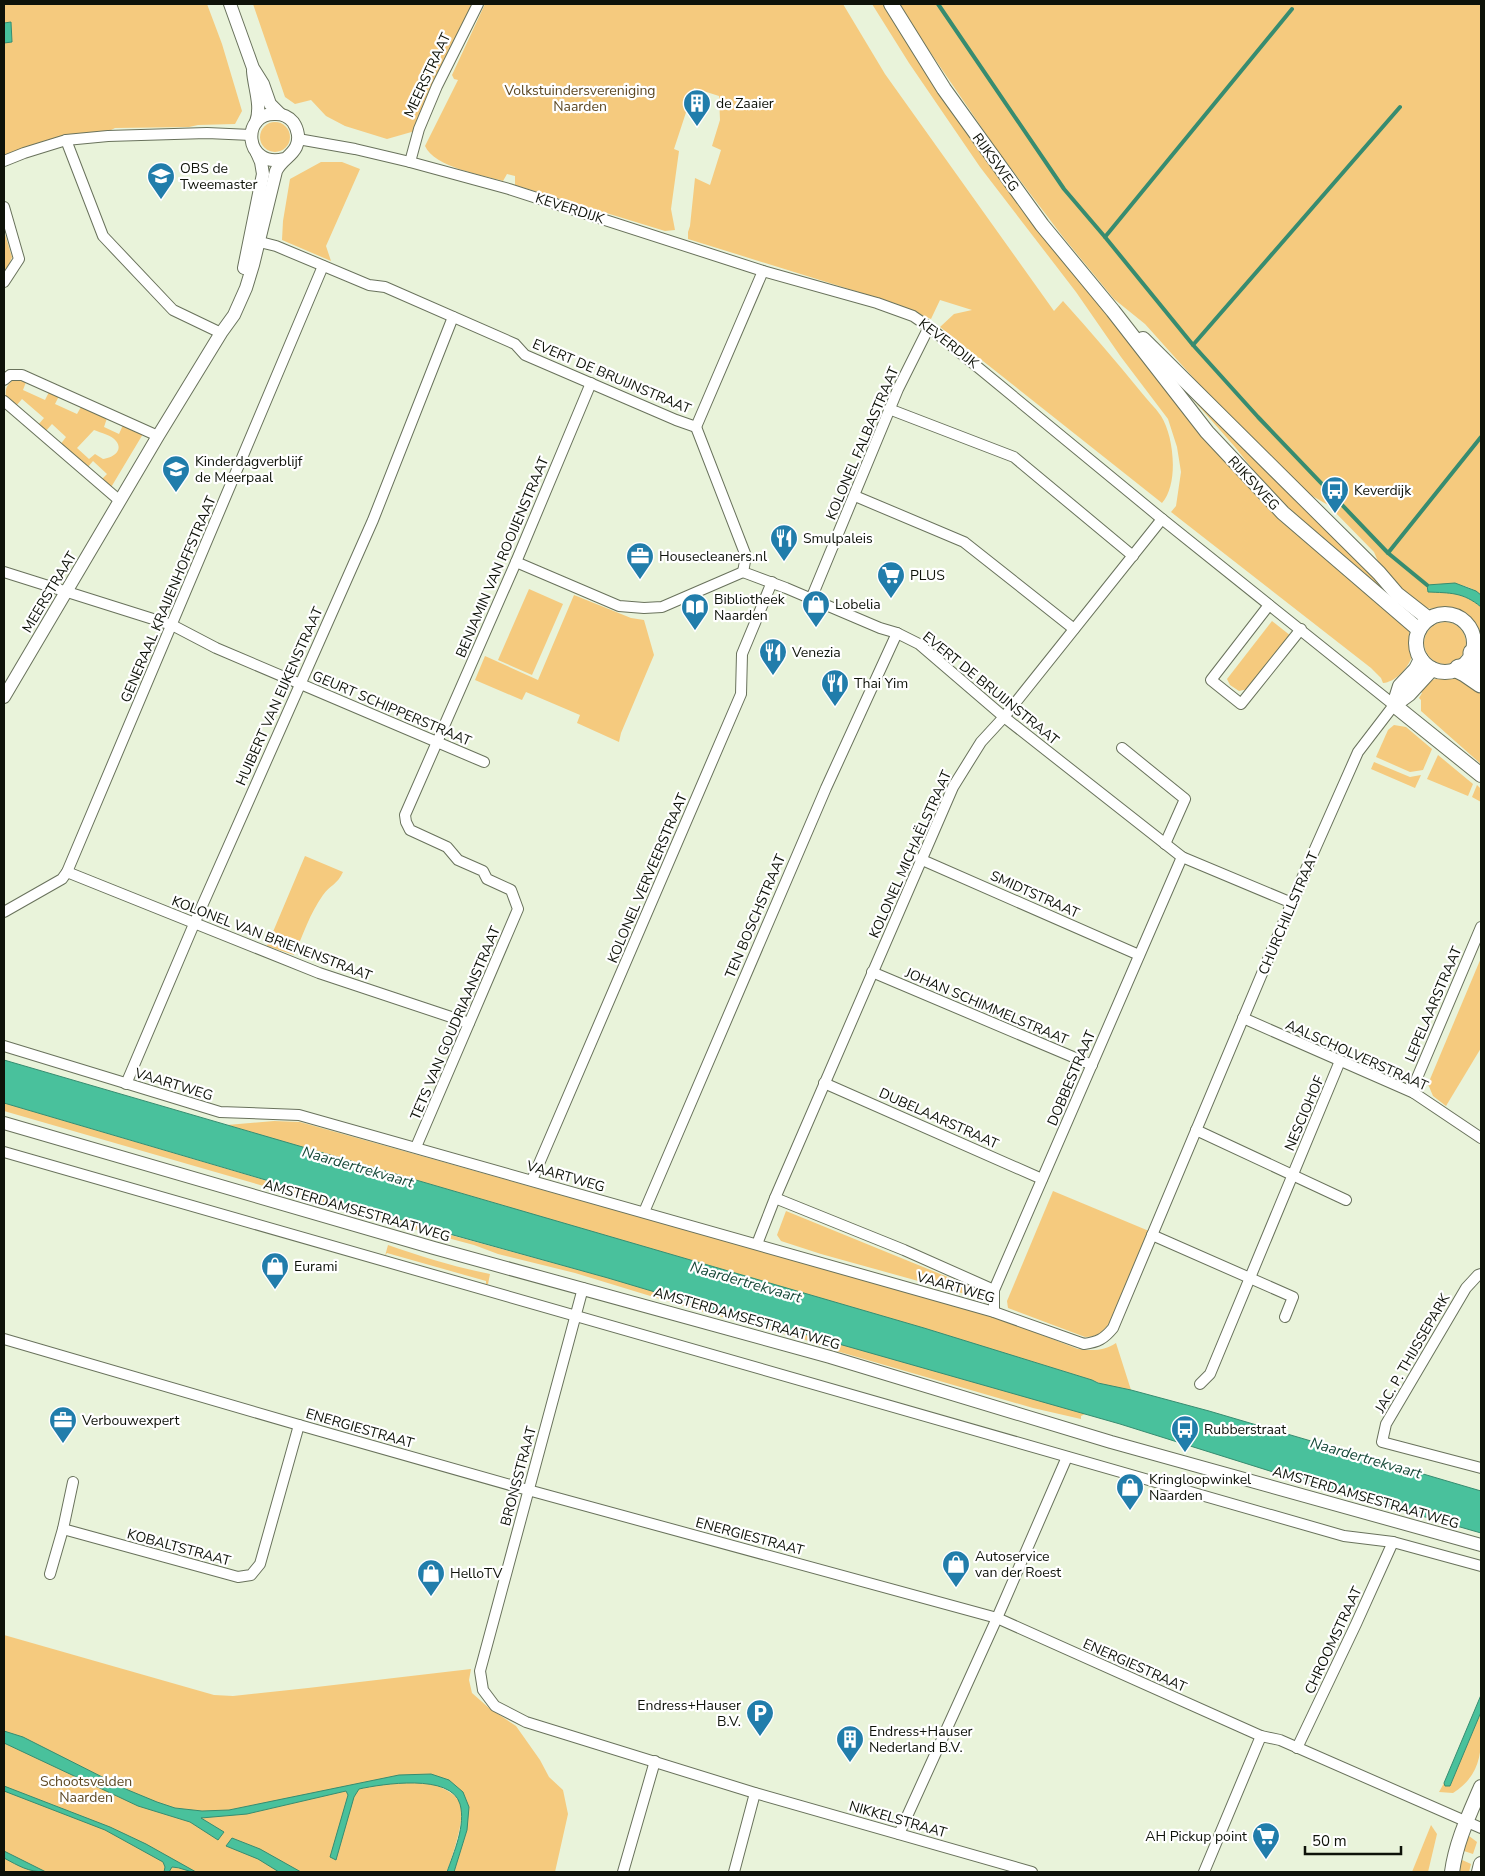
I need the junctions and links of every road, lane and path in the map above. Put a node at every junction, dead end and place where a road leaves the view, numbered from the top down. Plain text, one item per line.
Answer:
1 (230, 4) edge
2 (478, 4) edge
3 (891, 4) edge
4 (253, 68) junction
5 (280, 114) junction
6 (256, 122) junction
7 (251, 135) junction
8 (298, 139) junction
9 (66, 140) junction
10 (257, 153) junction
11 (284, 159) junction
12 (4, 162) edge
13 (410, 162) junction
14 (4, 207) edge
15 (255, 240) junction
16 (324, 266) junction
17 (763, 271) junction
18 (4, 282) edge
19 (1113, 311) junction
20 (453, 317) junction
21 (930, 327) junction
22 (221, 333) junction
23 (4, 380) edge
24 (591, 383) junction
25 (4, 401) edge
26 (890, 409) junction
27 (696, 426) junction
28 (158, 436) junction
29 (855, 496) junction
30 (120, 501) junction
31 (1162, 519) junction
32 (1133, 556) junction
33 (516, 562) junction
34 (4, 572) edge
35 (743, 572) junction
36 (772, 582) junction
37 (67, 591) junction
38 (811, 599) junction
39 (1269, 605) junction
40 (1429, 619) junction
41 (172, 625) junction
42 (1074, 629) junction
43 (1301, 629) junction
44 (1419, 630) junction
45 (897, 633) junction
46 (1421, 659) junction
47 (1477, 659) edge
48 (1432, 669) junction
49 (1459, 669) junction
50 (1481, 683) edge
51 (299, 684) junction
52 (4, 697) edge
53 (1394, 705) junction
54 (1004, 717) junction
55 (436, 742) junction
56 (1122, 748) dead end
57 (484, 762) dead end
58 (1481, 775) edge
59 (1165, 844) junction
60 (1182, 857) junction
61 (920, 859) junction
62 (67, 872) junction
63 (1292, 903) junction
64 (518, 909) joint
65 (4, 912) edge
66 (194, 924) junction
67 (1481, 927) edge
68 (1139, 954) junction
69 (872, 972) junction
70 (1243, 1018) junction
71 (469, 1023) junction
72 (4, 1046) edge
73 (1340, 1061) junction
74 (1092, 1065) junction
75 (824, 1083) junction
76 (126, 1084) junction
77 (1414, 1093) junction
78 (4, 1123) edge
79 (1196, 1130) junction
80 (1481, 1138) edge
81 (416, 1147) junction
82 (4, 1152) edge
83 (1292, 1176) junction
84 (1042, 1179) junction
85 (532, 1180) junction
86 (775, 1198) junction
87 (1346, 1200) dead end
88 (644, 1212) junction
89 (1152, 1235) junction
90 (757, 1244) junction
91 (1481, 1274) edge
92 (1250, 1278) junction
93 (583, 1288) junction
94 (994, 1290) junction
95 (994, 1312) junction
96 (575, 1317) junction
97 (1285, 1317) dead end
98 (1113, 1328) joint
99 (4, 1339) edge
100 (1200, 1384) dead end
101 (298, 1425) junction
102 (1066, 1457) junction
103 (1481, 1468) edge
104 (73, 1482) dead end
105 (528, 1490) junction
106 (63, 1529) junction
107 (1393, 1542) junction
108 (1481, 1545) edge
109 (1481, 1566) edge
110 (50, 1574) dead end
111 (997, 1618) junction
112 (480, 1671) joint
113 (1261, 1736) junction
114 (1297, 1748) junction
115 (655, 1761) junction
116 (1481, 1787) edge
117 (755, 1792) junction
118 (1466, 1821) junction
119 (1481, 1828) edge
120 (899, 1834) junction
121 (1481, 1864) edge
122 (624, 1872) edge
123 (734, 1872) edge
124 (1032, 1872) edge
125 (1204, 1872) edge
126 (1452, 1872) edge
127 (1479, 1872) edge

1 - 4 street
2 - 13 street, MEERSTRAAT
3 - 19 main road, RIJKSWEG
4 - 5 street
4 - 6 street
5 - 6 street
5 - 8 street
6 - 7 street
7 - 9 street
7 - 10 street
8 - 11 street
8 - 13 street, KEVERDIJK
9 - 12 street
9 - 22 street
10 - 11 street
10 - 15 street, MEERSTRAAT
11 - 15 street, MEERSTRAAT
13 - 17 street, KEVERDIJK
14 - 18 street
15 - 16 street, EVERT DE BRUIJNSTRAAT
15 - 22 street, MEERSTRAAT
16 - 20 street, EVERT DE BRUIJNSTRAAT
16 - 41 street, GENERAAL KRAIJENHOFFSTRAAT
17 - 21 street, KEVERDIJK
17 - 27 street
19 - 40 main road, RIJKSWEG
19 - 44 main road, RIJKSWEG
20 - 24 street, EVERT DE BRUIJNSTRAAT
20 - 51 street, HUIBERT VAN EIJKENSTRAAT
21 - 26 street, KOLONEL FALBASTRAAT
21 - 31 street, KEVERDIJK
22 - 28 street, MEERSTRAAT
23 - 28 street
24 - 27 street, EVERT DE BRUIJNSTRAAT
24 - 33 street, BENJAMIN VAN ROOIJENSTRAAT
25 - 30 street
26 - 29 street, KOLONEL FALBASTRAAT
26 - 32 street
27 - 35 street, EVERT DE BRUIJNSTRAAT
28 - 30 street, MEERSTRAAT
29 - 38 street, KOLONEL FALBASTRAAT
29 - 42 street
30 - 37 street, MEERSTRAAT
31 - 32 street, KOLONEL MICHAËLSTRAAT
31 - 39 street, KEVERDIJK
32 - 42 street, KOLONEL MICHAËLSTRAAT
33 - 35 street
33 - 55 street, BENJAMIN VAN ROOIJENSTRAAT
34 - 37 street, GEURT SCHIPPERSTRAAT
35 - 36 street, EVERT DE BRUIJNSTRAAT
36 - 38 street, EVERT DE BRUIJNSTRAAT
36 - 85 street, KOLONEL VERVEERSTRAAT
37 - 41 street, GEURT SCHIPPERSTRAAT
37 - 52 street, MEERSTRAAT
38 - 45 street, EVERT DE BRUIJNSTRAAT
39 - 43 street, KEVERDIJK
39 - 43 street
40 - 44 main road
40 - 47 main road
41 - 51 street, GEURT SCHIPPERSTRAAT
41 - 62 street, GENERAAL KRAIJENHOFFSTRAAT
42 - 54 street, KOLONEL MICHAËLSTRAAT
43 - 53 street, KEVERDIJK
44 - 46 main road
45 - 54 street, EVERT DE BRUIJNSTRAAT
45 - 88 street, TEN BOSCHSTRAAT
46 - 48 main road
46 - 53 main road, CHURCHILLSTRAAT
47 - 49 main road
48 - 49 main road
48 - 53 main road, CHURCHILLSTRAAT
49 - 50 highway
51 - 55 street, GEURT SCHIPPERSTRAAT
51 - 66 street, HUIBERT VAN EIJKENSTRAAT
53 - 58 main road, KEVERDIJK
53 - 63 street, CHURCHILLSTRAAT
54 - 59 street, EVERT DE BRUIJNSTRAAT
54 - 61 street, KOLONEL MICHAËLSTRAAT
55 - 57 street, GEURT SCHIPPERSTRAAT
55 - 64 street, BENJAMIN VAN ROOIJENSTRAAT
56 - 59 street
59 - 60 street, EVERT DE BRUIJNSTRAAT
60 - 63 street, EVERT DE BRUIJNSTRAAT
60 - 68 street, DOBBESTRAAT
61 - 68 street, SMIDTSTRAAT
61 - 69 street, KOLONEL MICHAËLSTRAAT
62 - 65 street, GENERAAL KRAIJENHOFFSTRAAT
62 - 66 street, KOLONEL VAN BRIENENSTRAAT
63 - 70 street, CHURCHILLSTRAAT
64 - 71 street, TETS VAN GOUDRIAANSTRAAT
66 - 71 street, KOLONEL VAN BRIENENSTRAAT
66 - 76 street, HUIBERT VAN EIJKENSTRAAT
67 - 77 street, LEPELAARSTRAAT
68 - 74 street, DOBBESTRAAT
69 - 74 street, JOHAN SCHIMMELSTRAAT
69 - 75 street, KOLONEL MICHAËLSTRAAT
70 - 73 street, AALSCHOLVERSTRAAT
70 - 79 street, CHURCHILLSTRAAT
71 - 81 street, TETS VAN GOUDRIAANSTRAAT
72 - 76 street, VAARTWEG
73 - 77 street, AALSCHOLVERSTRAAT
73 - 83 street, NESCIOHOF
74 - 84 street, DOBBESTRAAT
75 - 84 street, DUBELAARSTRAAT
75 - 86 street, KOLONEL MICHAËLSTRAAT
76 - 81 street, VAARTWEG
77 - 80 street, AALSCHOLVERSTRAAT
78 - 93 street, AMSTERDAMSESTRAATWEG
79 - 83 street
79 - 89 street, CHURCHILLSTRAAT
81 - 85 street, VAARTWEG
82 - 96 street
83 - 87 street
83 - 92 street, NESCIOHOF
84 - 94 street, DOBBESTRAAT
85 - 88 street, VAARTWEG
86 - 90 street, KOLONEL MICHAËLSTRAAT
86 - 94 street, VAARTWEG
88 - 90 street, VAARTWEG
89 - 92 street
89 - 98 street, CHURCHILLSTRAAT
90 - 95 street, VAARTWEG
91 - 103 street, JAC. P. THIJSSEPARK
92 - 97 street
92 - 100 street, NESCIOHOF
93 - 96 street, BRONSSTRAAT
93 - 108 street, AMSTERDAMSESTRAATWEG
94 - 95 street, DOBBESTRAAT
95 - 98 street, VAARTWEG
96 - 102 street
96 - 105 street, BRONSSTRAAT
99 - 101 street, ENERGIESTRAAT
101 - 105 street, ENERGIESTRAAT
101 - 106 street, KOBALTSTRAAT
102 - 107 street
102 - 111 street
104 - 106 street
105 - 111 street, ENERGIESTRAAT
105 - 112 street, BRONSSTRAAT
106 - 110 street
107 - 109 street
107 - 114 street, CHROOMSTRAAT
111 - 113 street, ENERGIESTRAAT
111 - 120 street
112 - 115 street, NIKKELSTRAAT
113 - 114 street, ENERGIESTRAAT
113 - 125 street
114 - 118 street, ENERGIESTRAAT
115 - 117 street, NIKKELSTRAAT
115 - 122 street
116 - 118 main road
117 - 120 street, NIKKELSTRAAT
117 - 123 street
118 - 119 street, ENERGIESTRAAT
118 - 126 main road
120 - 124 street, NIKKELSTRAAT
121 - 127 main road

